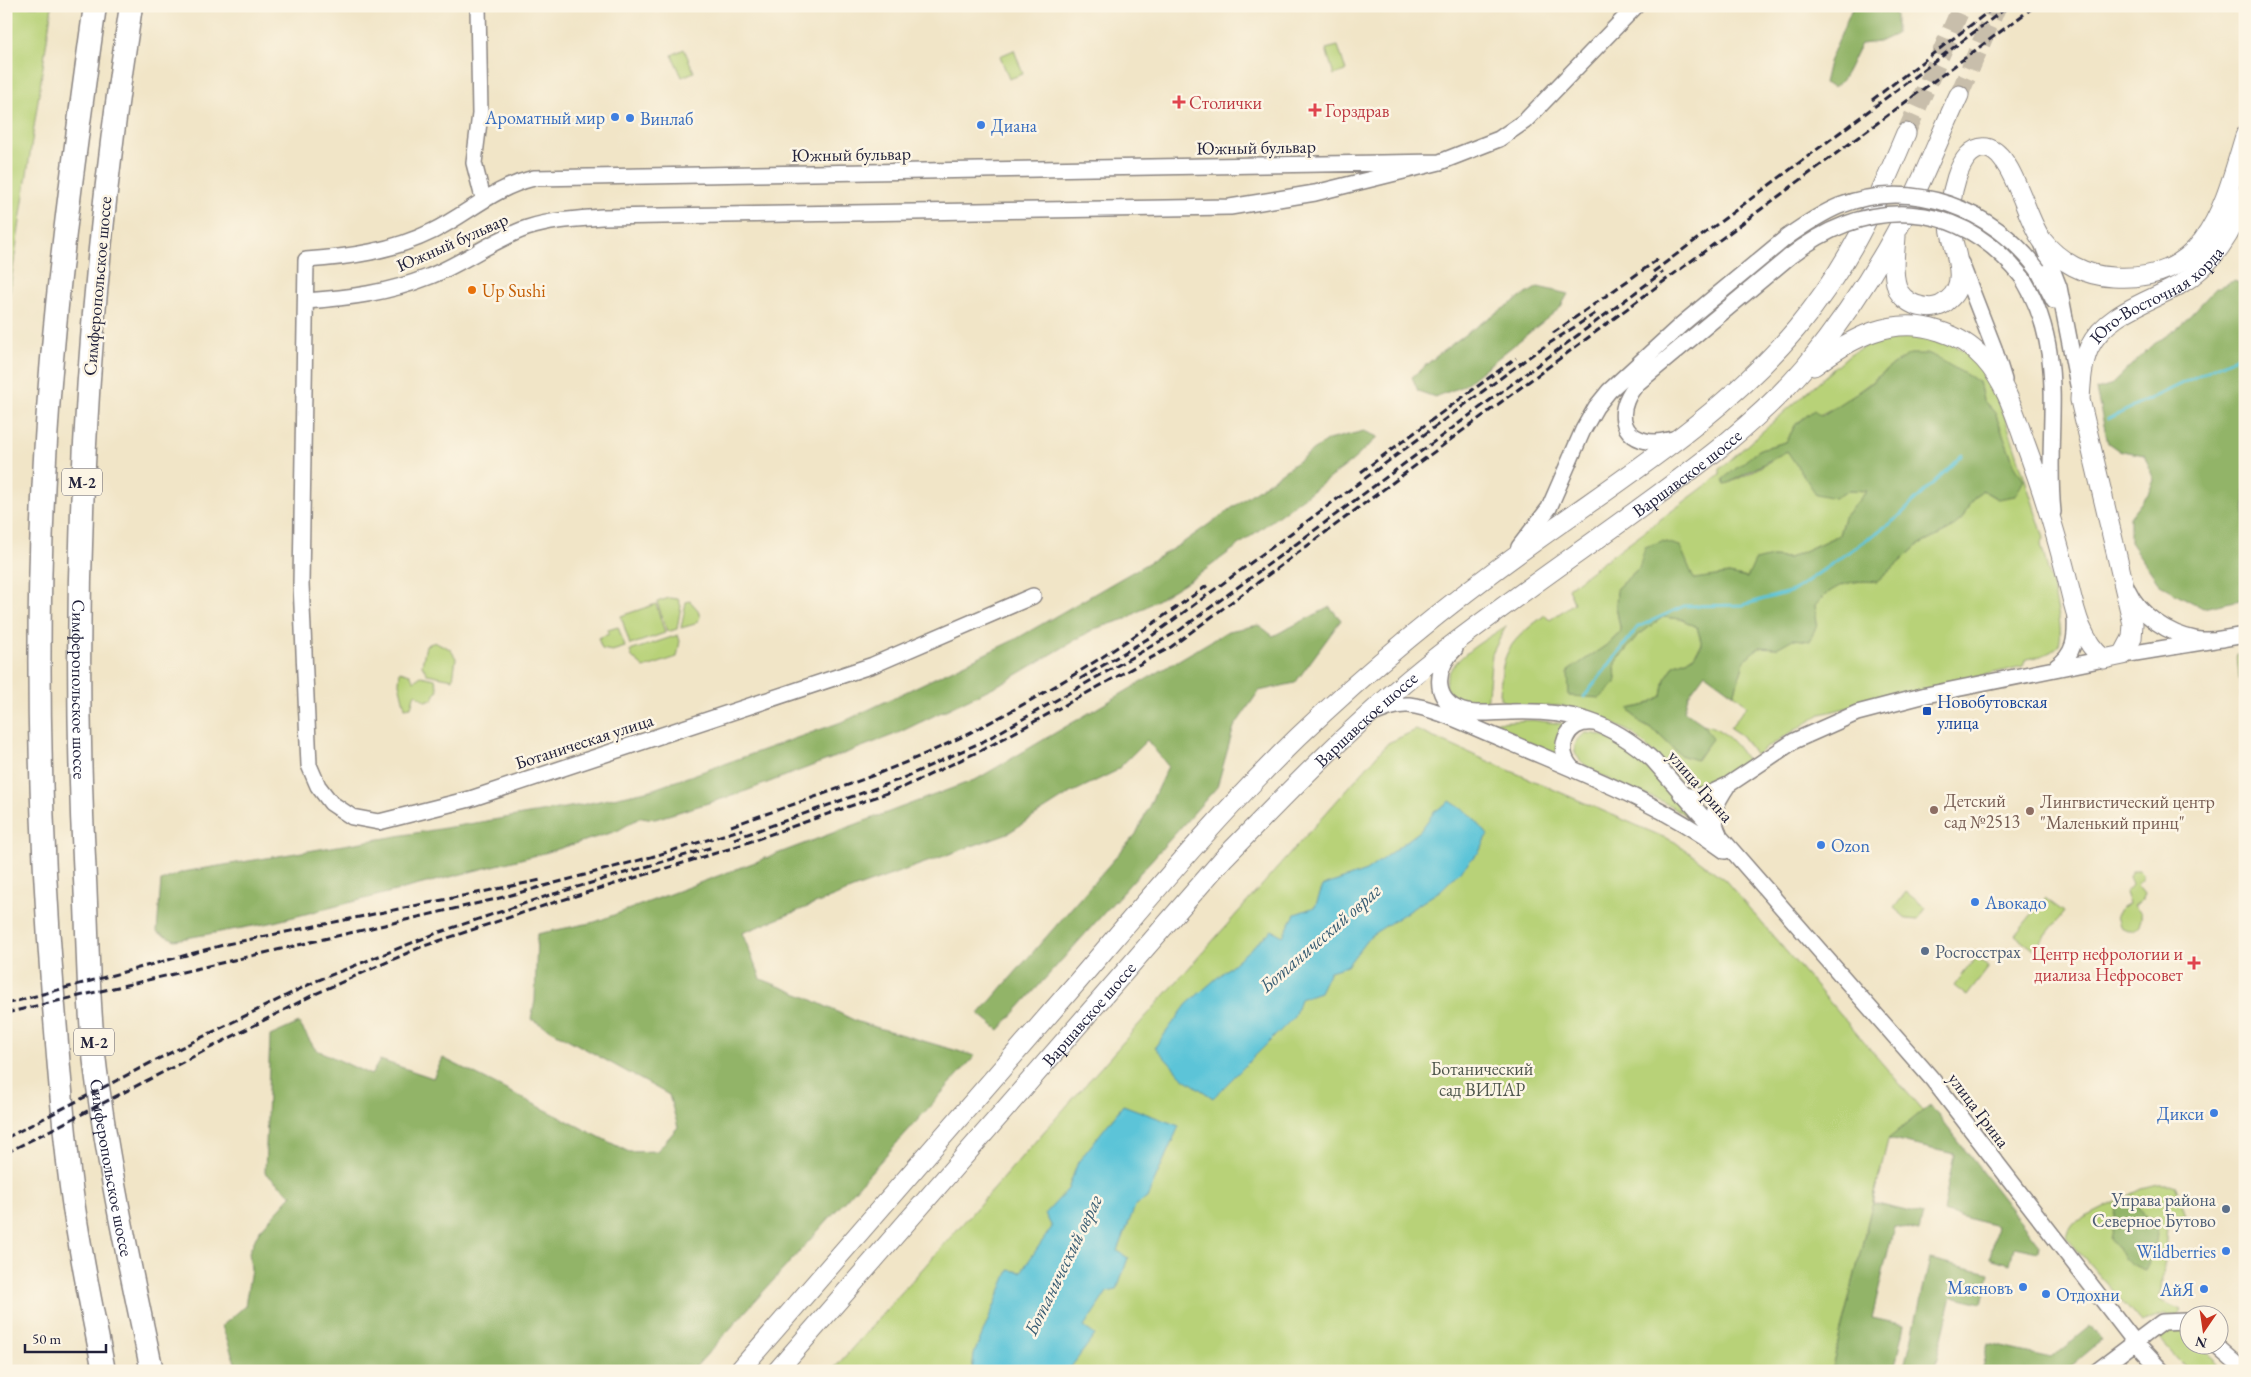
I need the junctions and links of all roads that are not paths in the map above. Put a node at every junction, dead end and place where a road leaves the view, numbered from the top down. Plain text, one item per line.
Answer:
1 (95, 6) edge
2 (131, 6) edge
3 (478, 6) edge
4 (1636, 6) edge
5 (1959, 95) tunnel mouth
6 (1906, 133) tunnel mouth
7 (2245, 136) edge
8 (1440, 162) junction
9 (2245, 195) edge
10 (483, 198) junction
11 (1896, 232) junction
12 (2041, 239) junction
13 (1956, 250) junction
14 (306, 300) junction
15 (2069, 340) junction
16 (1783, 390) junction
17 (2010, 400) junction
18 (2080, 400) junction
19 (1683, 437) junction
20 (2056, 528) junction
21 (1499, 568) junction
22 (2122, 572) junction
23 (1033, 596) dead end
24 (2075, 608) junction
25 (1494, 615) junction
26 (2245, 635) edge
27 (2222, 639) junction
28 (2124, 655) junction
29 (2104, 659) junction
30 (2055, 668) junction
31 (1608, 728) junction
32 (1347, 734) junction
33 (1575, 771) junction
34 (1728, 785) junction
35 (1713, 792) junction
36 (1681, 794) junction
37 (1700, 814) junction
38 (1714, 838) junction
39 (2178, 1321) edge
40 (2134, 1341) junction
41 (2225, 1354) edge
42 (104, 1371) edge
43 (152, 1371) edge
44 (739, 1371) edge
45 (777, 1371) edge
46 (2097, 1371) edge
47 (2162, 1371) edge
48 (2245, 1371) edge

1 - 42 highway, Симферопольское шоссе / М-2
2 - 43 highway, Симферопольское шоссе / М-2
3 - 10 street
4 - 8 street, Южный бульвар
5 - 11 main road, Варшавское шоссе
6 - 19 main road, Варшавское шоссе
7 - 12 main road, Юго-Восточная хорда
8 - 10 street, Южный бульвар
8 - 14 street, Южный бульвар
9 - 18 main road, Юго-Восточная хорда
10 - 14 street, Южный бульвар
11 - 13 main road, Юго-Восточная хорда
11 - 16 main road, Варшавское шоссе
12 - 13 main road, Юго-Восточная хорда
12 - 15 street
13 - 17 street
14 - 23 street, Ботаническая улица
15 - 18 street
15 - 21 street, bridge
16 - 17 main road
16 - 25 main road, Варшавское шоссе
17 - 20 main road
18 - 22 main road, Юго-Восточная хорда
19 - 20 street, bridge
19 - 21 main road, Варшавское шоссе
20 - 24 main road
21 - 44 main road, Варшавское шоссе
22 - 27 street
22 - 28 main road, Юго-Восточная хорда
24 - 29 main road
24 - 30 street
25 - 31 street
25 - 32 main road, Варшавское шоссе
26 - 27 street
27 - 28 street
28 - 29 main road
29 - 30 street
30 - 34 street
31 - 33 street
31 - 36 street, улица Грина
32 - 33 street, улица Грина
32 - 45 main road, Варшавское шоссе
33 - 38 street, улица Грина
34 - 35 street
34 - 38 street
35 - 36 street
35 - 37 street
36 - 37 street, улица Грина
37 - 38 street, улица Грина
38 - 40 street, улица Грина
39 - 40 street
40 - 46 street
40 - 47 street, улица Грина
41 - 48 street

